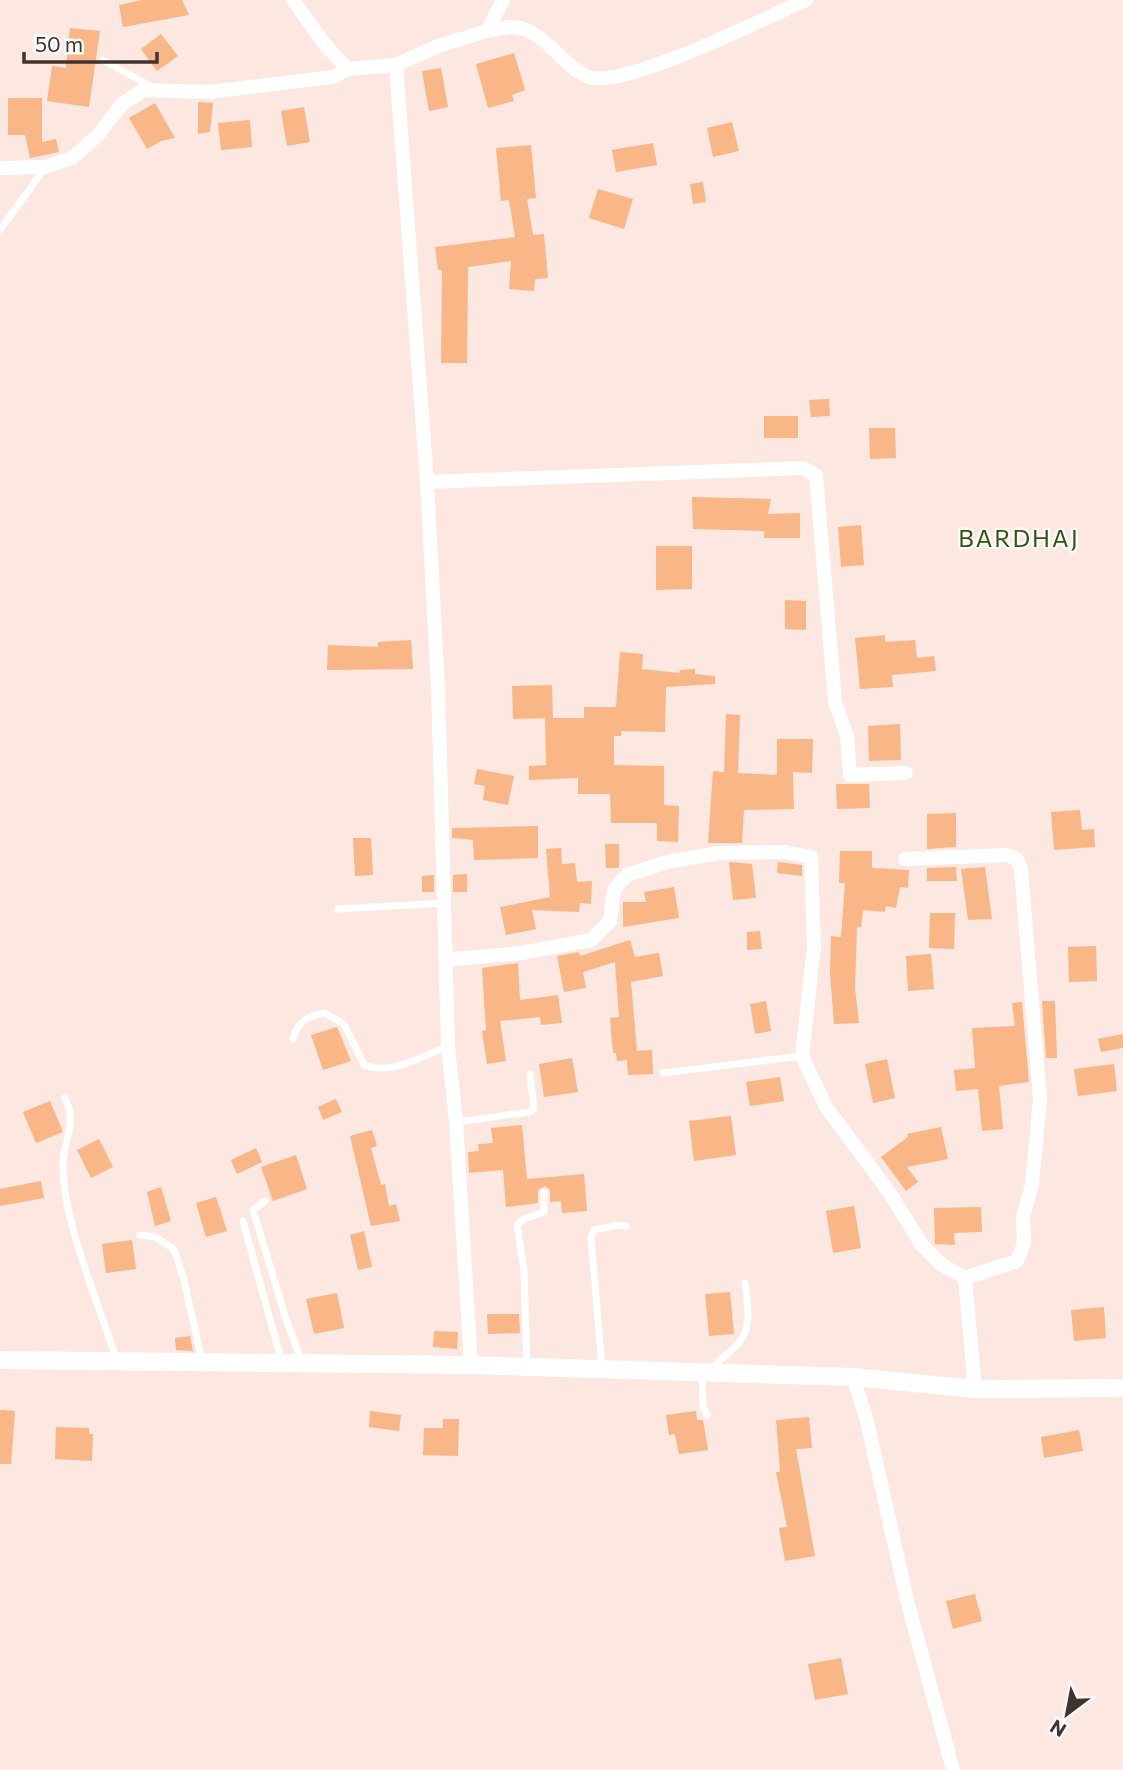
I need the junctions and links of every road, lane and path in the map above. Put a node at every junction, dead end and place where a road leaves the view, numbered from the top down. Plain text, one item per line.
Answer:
1 (293, 0) edge
2 (503, 0) edge
3 (806, 0) edge
4 (487, 31) junction
5 (103, 60) dead end
6 (396, 65) junction
7 (348, 69) junction
8 (153, 89) junction
9 (46, 167) junction
10 (0, 168) edge
11 (0, 230) edge
12 (427, 482) junction
13 (906, 773) dead end
14 (905, 859) dead end
15 (445, 903) junction
16 (338, 909) dead end
17 (445, 960) junction
18 (293, 1039) dead end
19 (448, 1046) junction
20 (802, 1056) junction
21 (663, 1073) dead end
22 (530, 1074) dead end
23 (65, 1098) dead end
24 (456, 1122) junction
25 (544, 1192) dead end
26 (265, 1201) dead end
27 (243, 1221) dead end
28 (626, 1226) dead end
29 (140, 1234) dead end
30 (965, 1278) junction
31 (745, 1283) dead end
32 (0, 1360) edge
33 (118, 1361) junction
34 (202, 1362) junction
35 (283, 1363) junction
36 (302, 1363) junction
37 (471, 1365) junction
38 (527, 1368) junction
39 (602, 1369) junction
40 (707, 1372) junction
41 (853, 1377) junction
42 (1123, 1388) edge
43 (975, 1389) junction
44 (707, 1415) dead end
45 (953, 1770) edge

1 - 7 street
2 - 4 street
3 - 4 street
4 - 6 street
5 - 8 lane
6 - 7 street
6 - 12 street
7 - 8 street
8 - 9 street
9 - 10 street
9 - 11 lane
12 - 13 street
12 - 15 street
14 - 30 street
15 - 16 lane
15 - 17 street
17 - 19 street
17 - 20 street
18 - 19 lane
19 - 24 street
20 - 21 lane
20 - 30 street
22 - 24 lane
23 - 33 lane
24 - 37 street
25 - 38 lane
26 - 36 lane
27 - 35 lane
28 - 39 lane
29 - 34 lane
30 - 43 street
31 - 40 lane
32 - 33 street
33 - 34 street
34 - 35 street
35 - 36 street
36 - 37 street
37 - 38 street
38 - 39 street
39 - 40 street
40 - 41 street
40 - 44 lane
41 - 43 street
41 - 45 street
42 - 43 street

